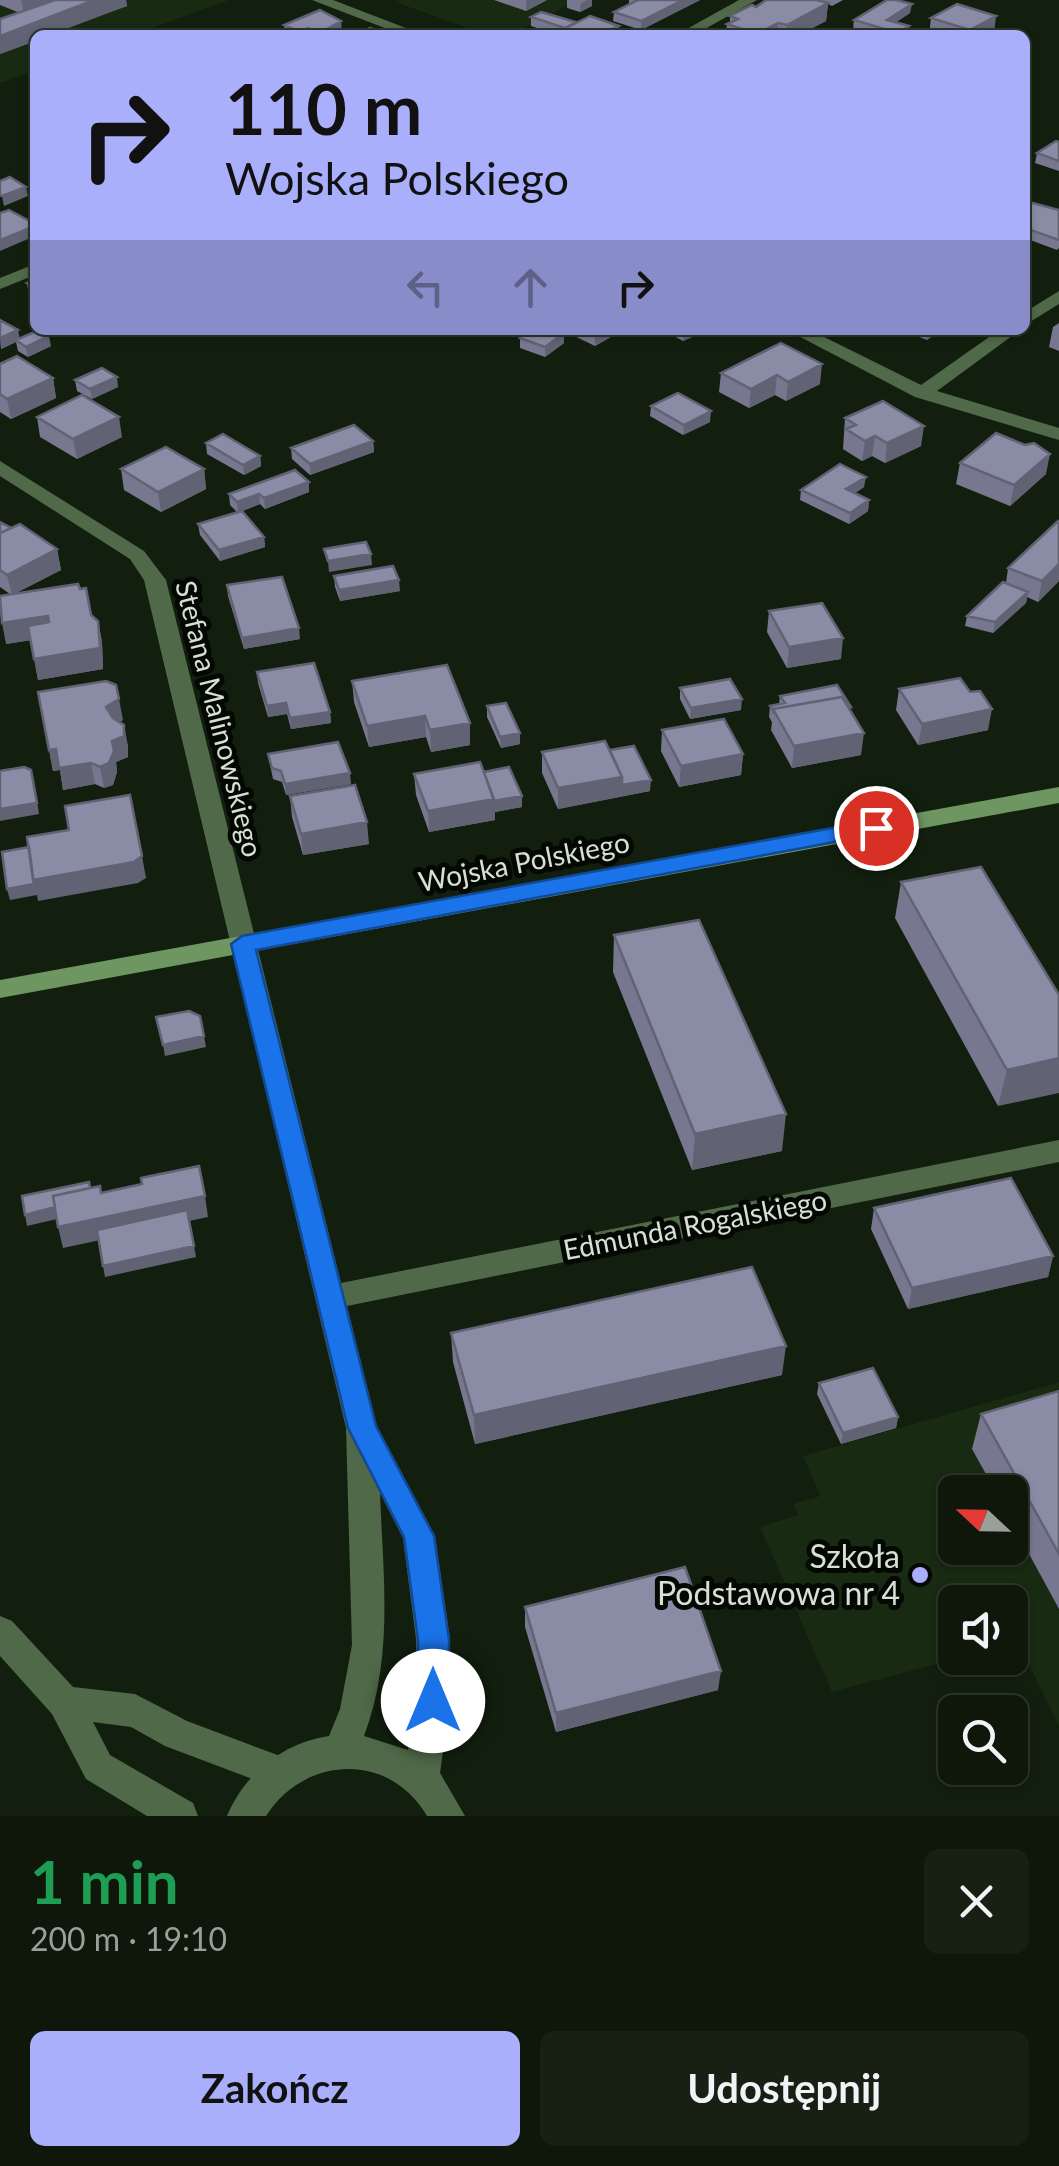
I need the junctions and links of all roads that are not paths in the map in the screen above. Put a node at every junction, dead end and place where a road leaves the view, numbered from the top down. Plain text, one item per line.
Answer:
1 (319, 0) edge
2 (750, 0) edge
3 (403, 30) edge
4 (693, 30) edge
5 (30, 271) edge
6 (0, 284) edge
7 (1059, 296) edge
8 (1030, 316) edge
9 (806, 335) edge
10 (1004, 335) edge
11 (922, 393) junction
12 (1059, 434) edge
13 (0, 466) edge
14 (1059, 795) edge
15 (242, 944) junction
16 (0, 990) edge
17 (1059, 1151) edge
18 (330, 1297) junction
19 (362, 1428) junction
20 (0, 1632) edge
21 (64, 1702) junction
22 (342, 1748) junction
23 (279, 1772) junction
24 (422, 1776) junction
25 (180, 1816) edge
26 (244, 1816) edge
27 (448, 1816) edge

1 - 3 street
2 - 4 street
5 - 6 street
7 - 8 street
9 - 11 street
10 - 11 street
11 - 12 street
13 - 15 street, Stefana Malinowskiego
14 - 15 main road, Wojska Polskiego
15 - 16 main road, Wojska Polskiego
15 - 18 street, Stefana Malinowskiego
17 - 18 street, Edmunda Rogalskiego
18 - 19 street, Stefana Malinowskiego
19 - 22 street
19 - 24 street
20 - 21 street
21 - 23 street
21 - 25 street
22 - 23 street
22 - 24 street
23 - 26 street
24 - 27 street

